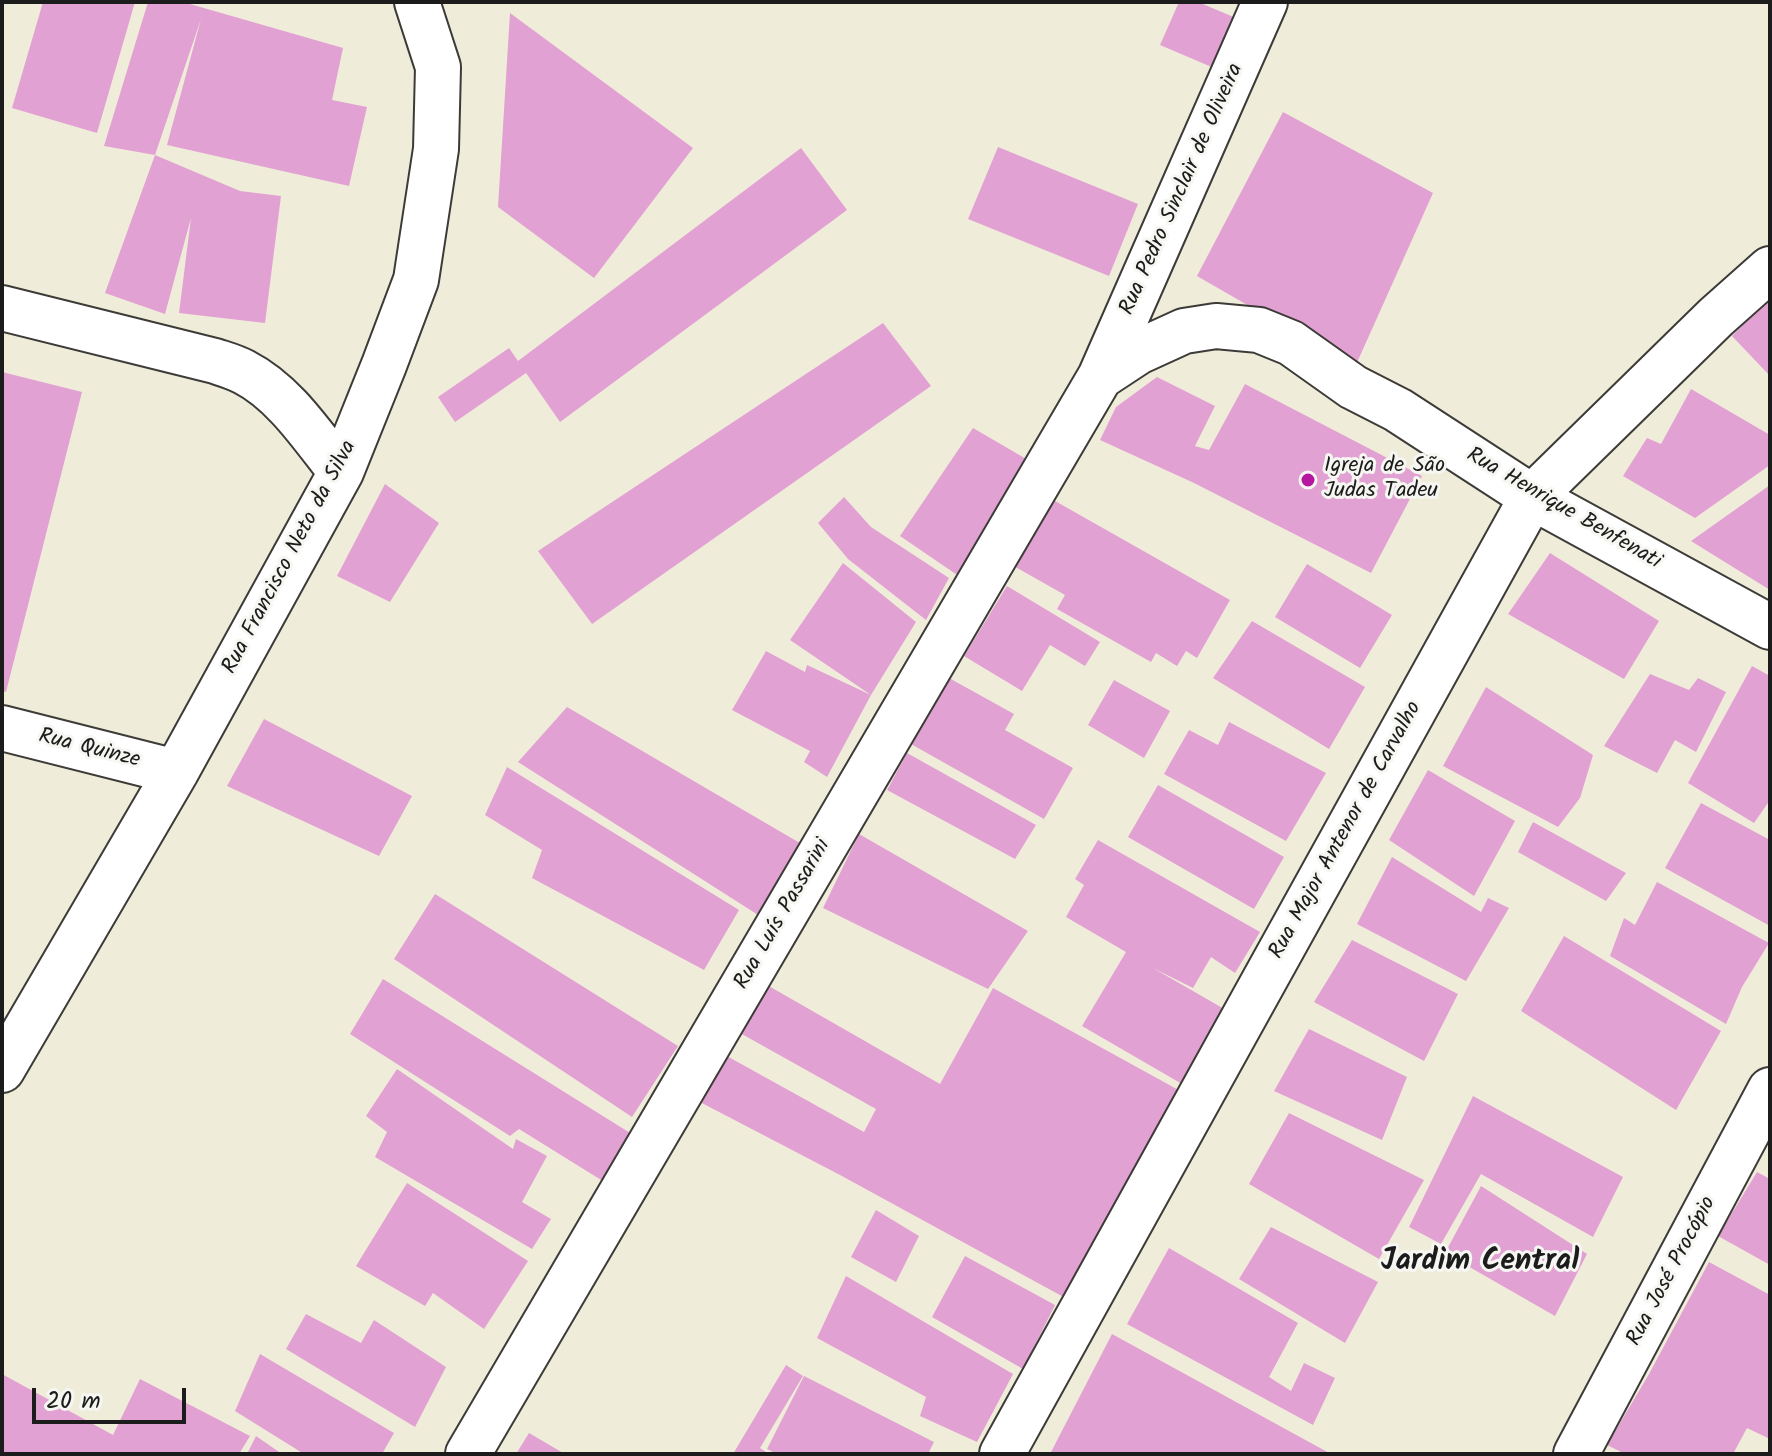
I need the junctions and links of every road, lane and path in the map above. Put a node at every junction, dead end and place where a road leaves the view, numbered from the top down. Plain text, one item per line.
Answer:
1 (417, 2) edge
2 (1265, 2) edge
3 (1770, 269) edge
4 (2, 308) edge
5 (1100, 377) junction
6 (341, 472) junction
7 (1532, 497) junction
8 (1770, 627) edge
9 (2, 728) edge
10 (176, 772) junction
11 (2, 1070) edge
12 (1770, 1090) edge
13 (468, 1454) edge
14 (1002, 1454) edge
15 (1576, 1454) edge

1 - 6 street, Rua Francisco Neto da Silva
2 - 5 street, Rua Pedro Sinclair de Oliveira
3 - 7 street, Rua Major Antenor de Carvalho
4 - 6 street
5 - 7 street, Rua Henrique Benfenati
5 - 13 street, Rua Luís Passarini
6 - 10 street, Rua Francisco Neto da Silva
7 - 8 street, Rua Henrique Benfenati
7 - 14 street, Rua Major Antenor de Carvalho
9 - 10 street, Rua Quinze
10 - 11 street, Rua Francisco Neto da Silva
12 - 15 street, Rua José Procópio

